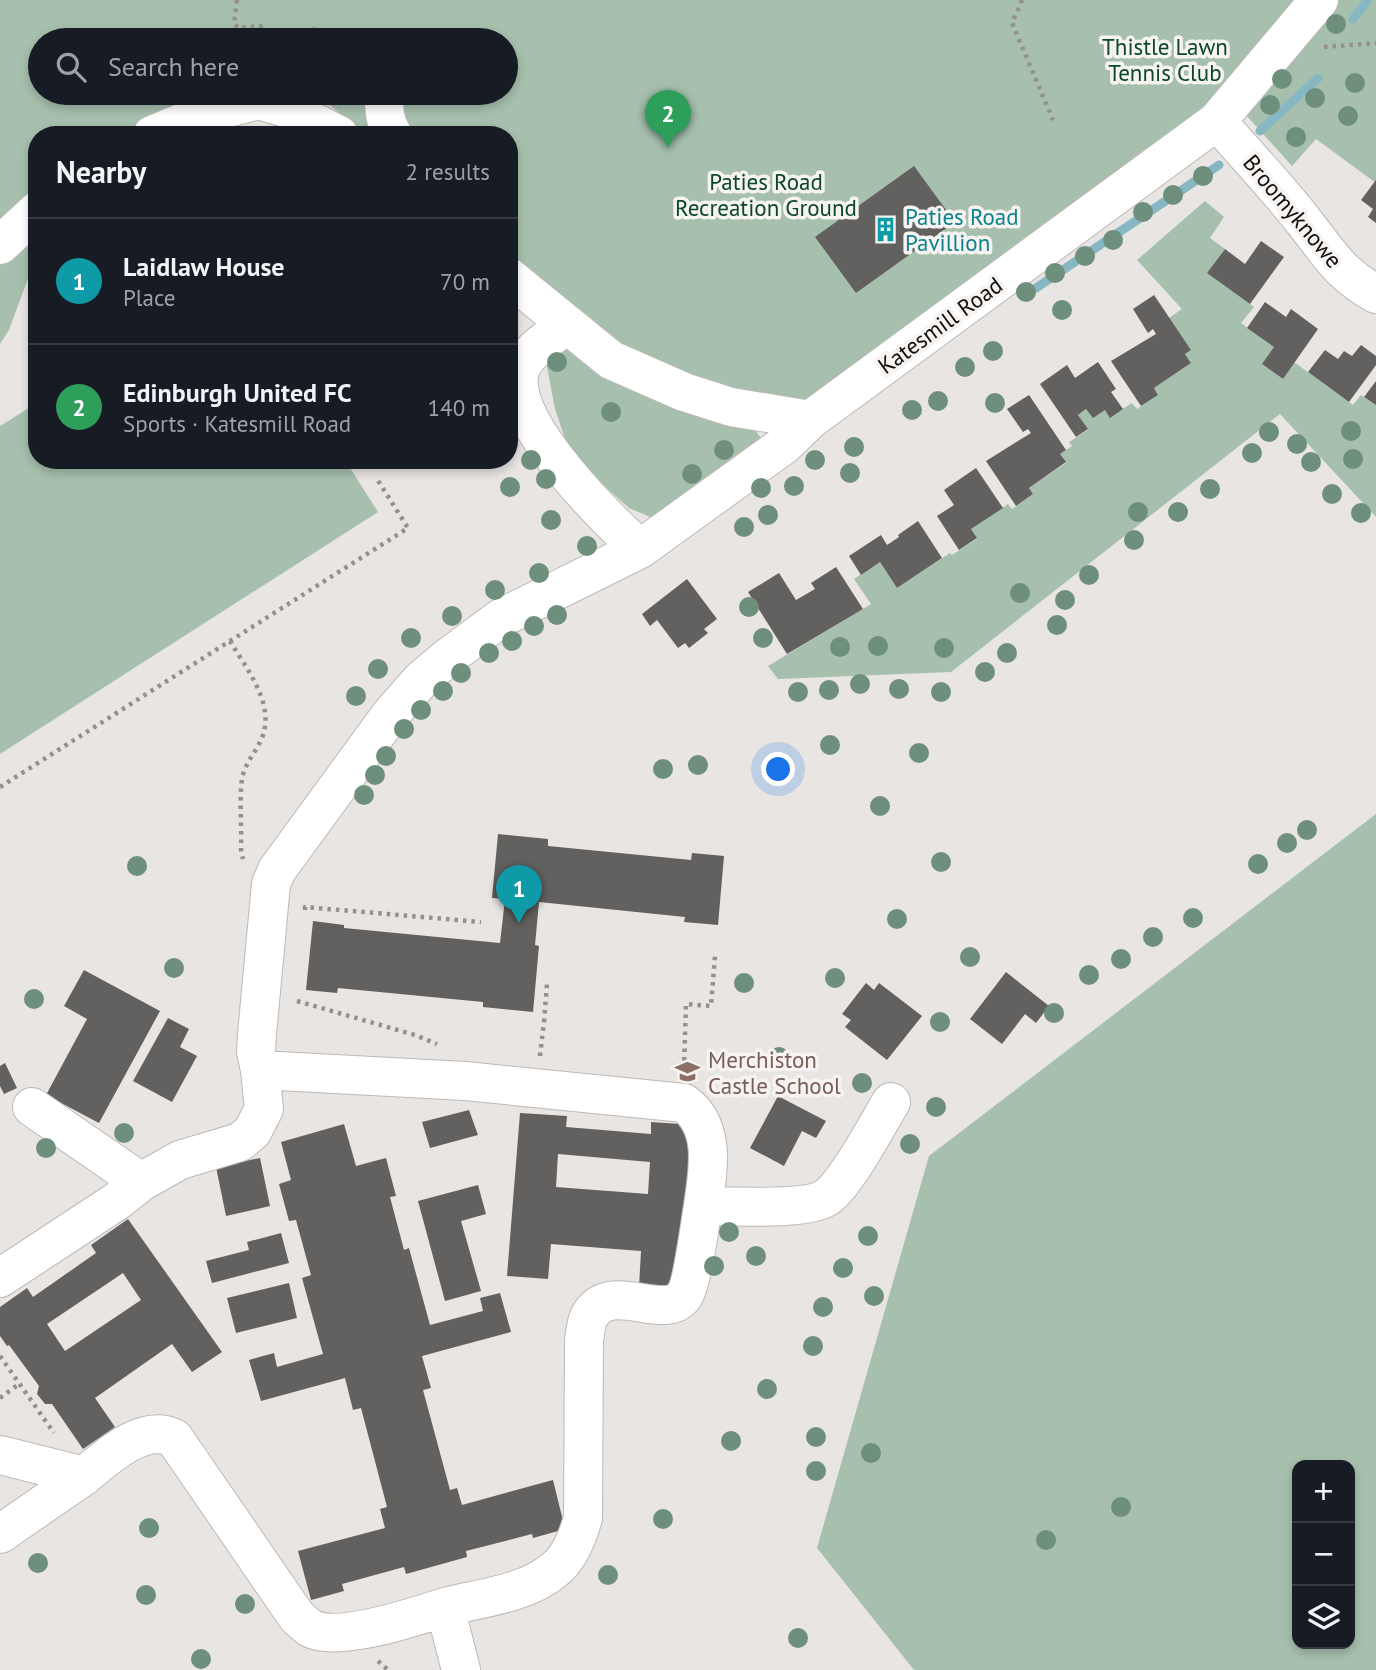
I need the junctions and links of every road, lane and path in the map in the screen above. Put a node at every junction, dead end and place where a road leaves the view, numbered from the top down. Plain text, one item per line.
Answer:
1 (237, 0) edge
2 (1022, 0) edge
3 (1319, 0) edge
4 (239, 28) edge
5 (239, 28) edge
6 (262, 28) edge
7 (239, 105) edge
8 (275, 105) edge
9 (384, 105) edge
10 (1053, 120) dead end
11 (1217, 121) junction
12 (174, 126) edge
13 (322, 126) edge
14 (387, 126) edge
15 (28, 219) edge
16 (0, 245) edge
17 (518, 285) edge
18 (1376, 295) edge
19 (566, 326) junction
20 (810, 420) junction
21 (377, 479) dead end
22 (640, 549) junction
23 (230, 641) junction
24 (0, 787) edge
25 (271, 884) junction
26 (304, 921) dead end
27 (481, 922) dead end
28 (715, 956) dead end
29 (547, 984) dead end
30 (298, 988) dead end
31 (297, 1001) junction
32 (296, 1013) dead end
33 (684, 1030) dead end
34 (540, 1060) dead end
35 (260, 1070) junction
36 (465, 1081) junction
37 (891, 1102) dead end
38 (32, 1107) dead end
39 (141, 1182) junction
40 (703, 1206) junction
41 (0, 1278) edge
42 (0, 1356) edge
43 (19, 1384) junction
44 (0, 1398) edge
45 (55, 1435) dead end
46 (0, 1455) edge
47 (84, 1476) junction
48 (0, 1534) edge
49 (445, 1607) junction
50 (461, 1670) edge

1 - 4 path
2 - 10 path
3 - 11 street, Katesmill Road
5 - 6 path
7 - 12 street
8 - 13 street
9 - 14 street
11 - 18 street, Broomyknowe
11 - 20 street, Katesmill Road
15 - 16 street
17 - 19 street
19 - 20 street
19 - 22 street
20 - 22 street, Katesmill Road
21 - 23 path
22 - 25 street, Katesmill Road
23 - 24 path
23 - 25 path
25 - 35 street
26 - 27 path
28 - 33 path
29 - 34 path
30 - 31 path
31 - 32 path
31 - 36 path
35 - 36 street
35 - 39 street
36 - 40 street
37 - 40 street
38 - 39 street
39 - 41 street
40 - 49 street
42 - 43 path
43 - 44 path
43 - 45 path
46 - 47 street
47 - 48 street
47 - 49 street
49 - 50 street

